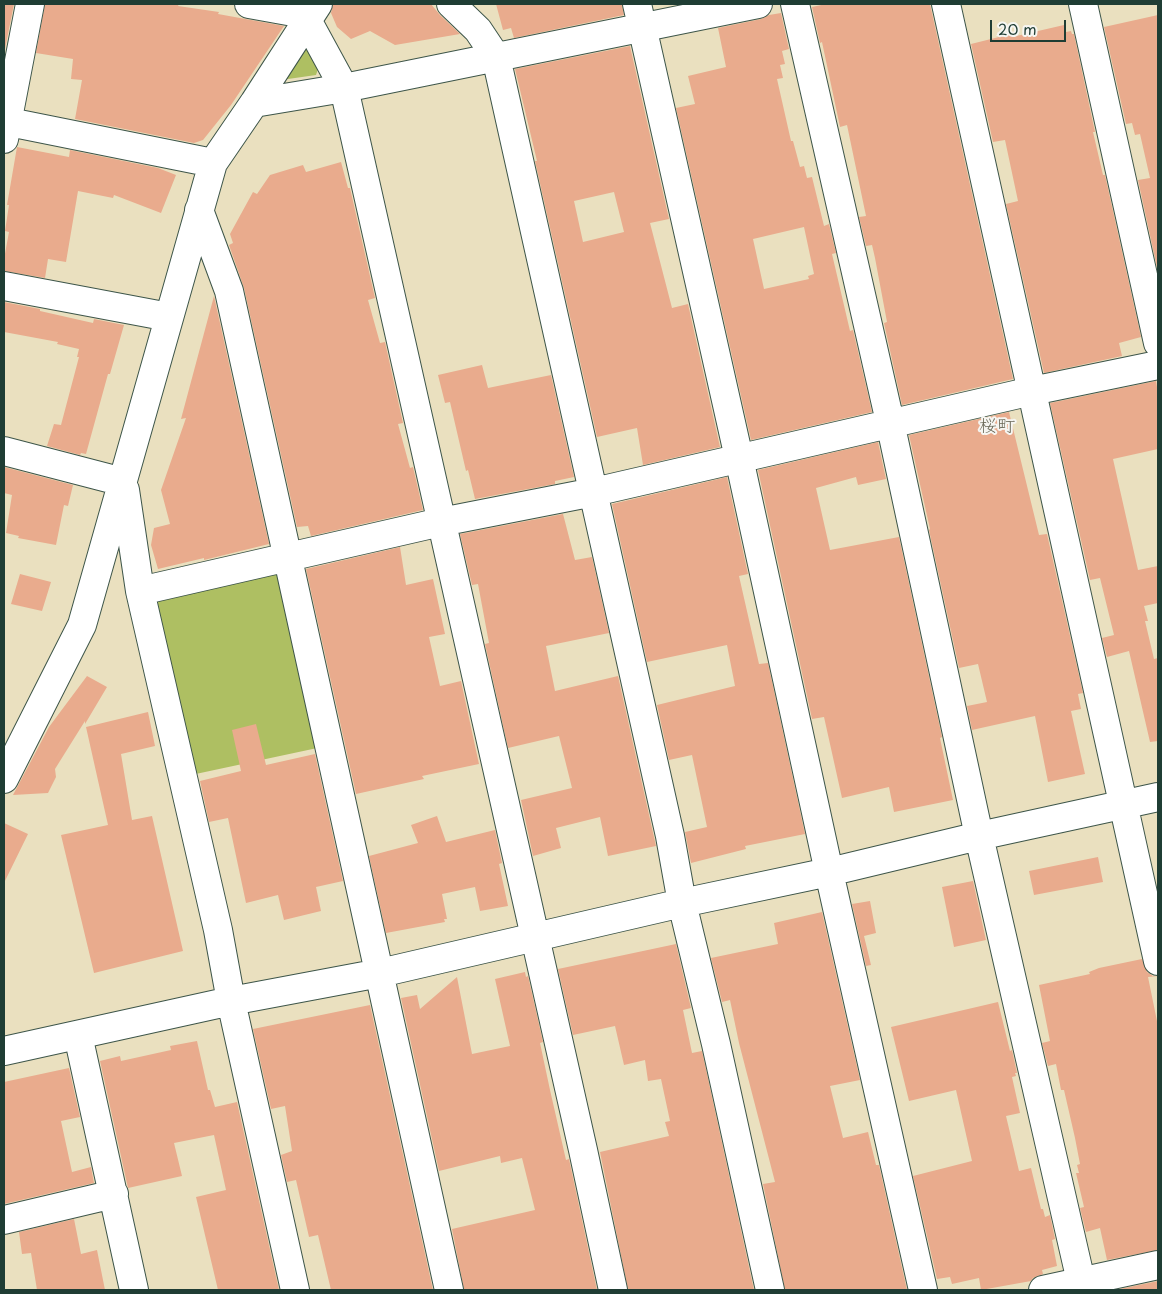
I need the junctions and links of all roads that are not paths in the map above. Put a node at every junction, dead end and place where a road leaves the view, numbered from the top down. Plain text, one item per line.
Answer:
1 (30, 4) edge
2 (249, 4) edge
3 (451, 4) edge
4 (758, 4) edge
5 (795, 4) edge
6 (946, 4) edge
7 (1083, 4) edge
8 (312, 13) edge
9 (640, 15) edge
10 (496, 57) junction
11 (344, 88) junction
12 (254, 104) junction
13 (5, 127) edge
14 (213, 162) junction
15 (199, 210) junction
16 (4, 286) edge
17 (169, 317) junction
18 (1158, 343) edge
19 (1158, 365) edge
20 (1032, 391) junction
21 (890, 422) junction
22 (4, 452) edge
23 (739, 458) junction
24 (124, 482) junction
25 (594, 492) junction
26 (441, 522) junction
27 (289, 558) junction
28 (140, 591) junction
29 (5, 770) edge
30 (1158, 797) edge
31 (1123, 805) junction
32 (979, 836) junction
33 (829, 872) junction
34 (682, 903) junction
35 (535, 937) junction
36 (1158, 961) edge
37 (380, 973) junction
38 (231, 1001) junction
39 (78, 1035) junction
40 (4, 1051) edge
41 (114, 1194) junction
42 (4, 1220) edge
43 (1158, 1265) edge
44 (1082, 1286) edge
45 (134, 1290) edge
46 (296, 1290) edge
47 (449, 1290) edge
48 (612, 1290) edge
49 (770, 1290) edge
50 (923, 1290) edge
51 (1042, 1290) edge

1 - 13 street
2 - 8 street
3 - 10 street
4 - 9 street
5 - 21 street
6 - 20 street
7 - 18 street
8 - 11 street
8 - 12 street
9 - 10 street
9 - 23 street
10 - 11 street
10 - 25 street
11 - 12 street
11 - 26 street
12 - 14 street
13 - 14 street
14 - 15 street
15 - 17 street
15 - 27 street
16 - 17 street
17 - 24 street
19 - 20 street
20 - 21 street
20 - 31 street
21 - 23 street
21 - 32 street
22 - 24 street
23 - 25 street
23 - 33 street
24 - 28 street
24 - 29 street
25 - 26 street
25 - 34 street
26 - 27 street
26 - 35 street
27 - 28 street
27 - 37 street
28 - 38 street
30 - 31 street
31 - 32 street
31 - 36 street
32 - 33 street
32 - 44 street
33 - 34 street
33 - 50 street
34 - 35 street
34 - 49 street
35 - 37 street
35 - 48 street
37 - 38 street
37 - 47 street
38 - 39 street
38 - 46 street
39 - 40 street
39 - 41 street
41 - 42 street
41 - 45 street
43 - 44 street
44 - 51 street

